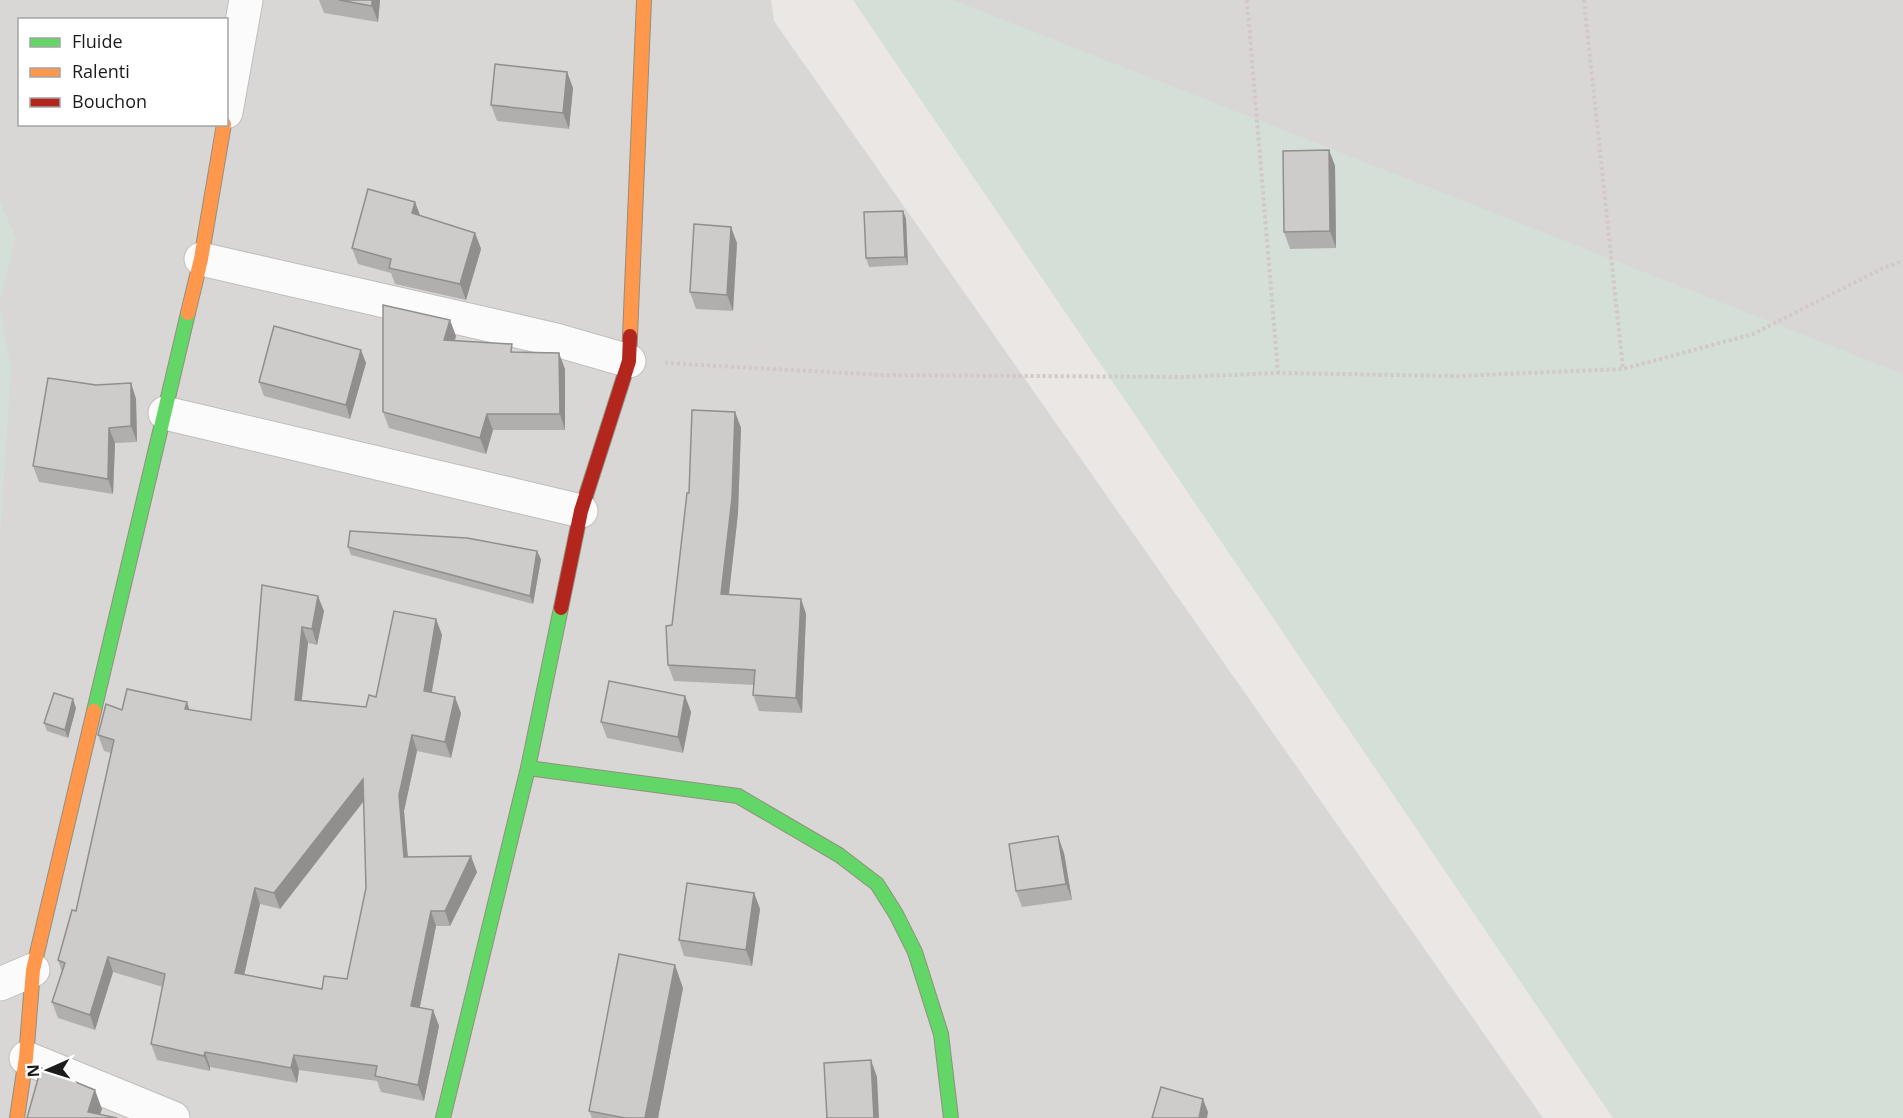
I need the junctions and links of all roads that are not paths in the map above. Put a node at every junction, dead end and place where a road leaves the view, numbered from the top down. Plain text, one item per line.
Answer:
1 (246, 0) edge
2 (644, 0) edge
3 (228, 101) edge
4 (224, 126) edge
5 (201, 259) junction
6 (628, 361) junction
7 (165, 413) junction
8 (581, 511) junction
9 (528, 768) junction
10 (33, 970) junction
11 (0, 984) edge
12 (26, 1058) junction
13 (16, 1118) edge
14 (173, 1118) edge
15 (443, 1118) edge
16 (951, 1118) edge

1 - 3 street
2 - 6 street
4 - 5 street
5 - 6 street
5 - 7 street
6 - 8 street
7 - 8 street
7 - 10 street
8 - 9 street
9 - 15 street
9 - 16 street
10 - 11 street
10 - 12 street
12 - 13 street
12 - 14 street

